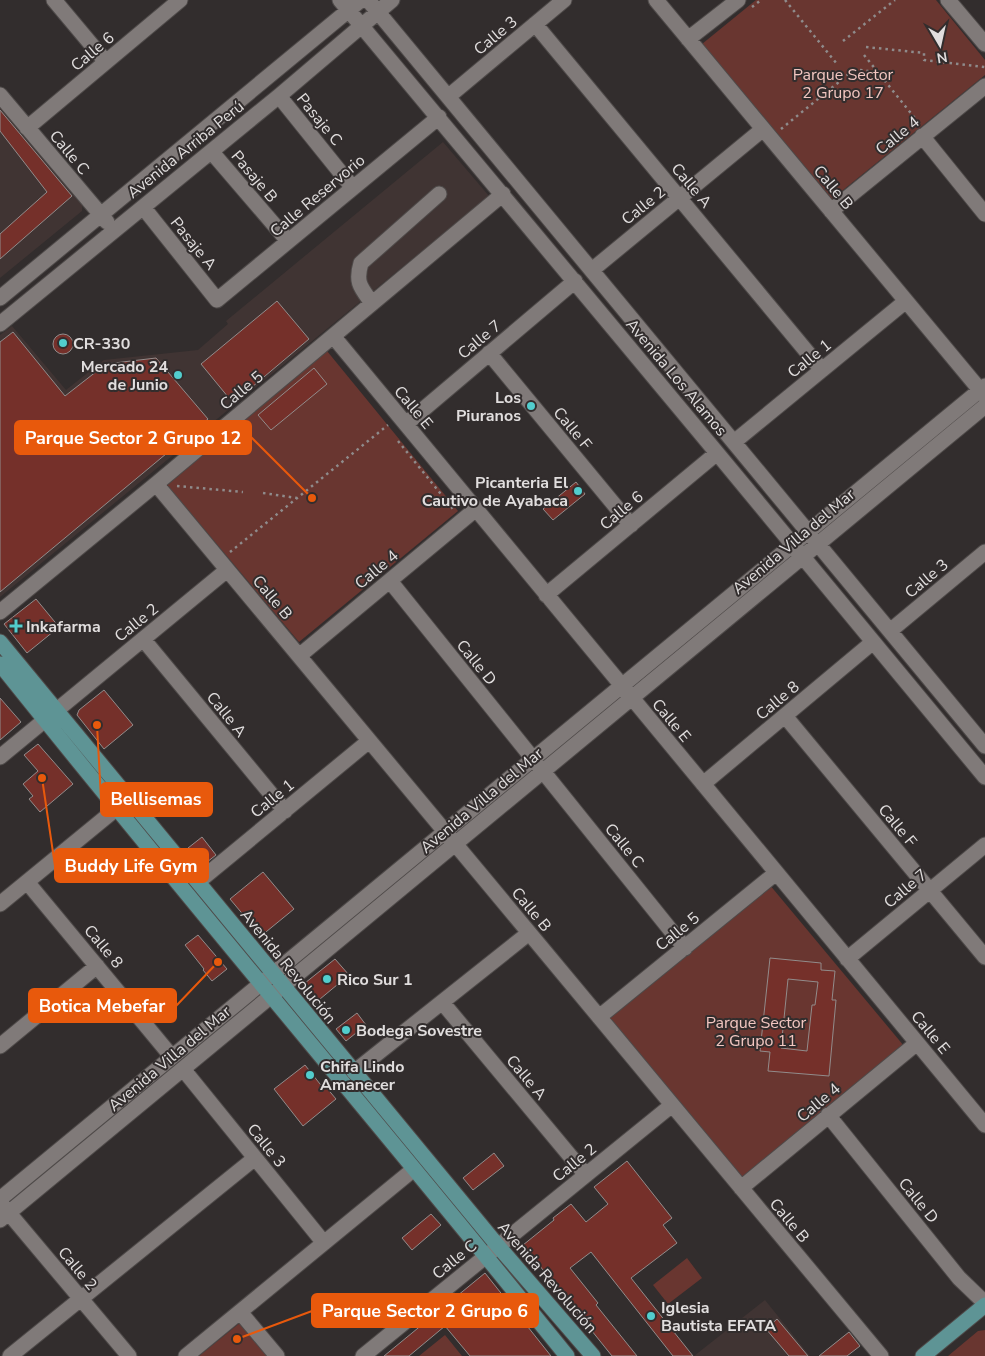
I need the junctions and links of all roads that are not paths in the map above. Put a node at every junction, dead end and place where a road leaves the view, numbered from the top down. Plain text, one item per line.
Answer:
1 (54, 0) edge
2 (180, 0) edge
3 (360, 0) edge
4 (392, 0) edge
5 (564, 0) edge
6 (656, 0) edge
7 (948, 0) edge
8 (344, 5) edge
9 (373, 6) edge
10 (742, 6) edge
11 (535, 24) junction
12 (361, 26) junction
13 (688, 39) junction
14 (985, 44) edge
15 (106, 62) junction
16 (985, 86) edge
17 (0, 95) edge
18 (278, 96) junction
19 (449, 96) junction
20 (439, 117) junction
21 (27, 128) junction
22 (766, 133) junction
23 (925, 135) junction
24 (216, 157) dead end
25 (353, 188) junction
26 (439, 194) dead end
27 (503, 194) junction
28 (679, 198) junction
29 (143, 207) junction
30 (831, 211) junction
31 (101, 214) junction
32 (985, 214) edge
33 (113, 231) junction
34 (288, 242) junction
35 (592, 270) junction
36 (575, 281) junction
37 (0, 298) edge
38 (217, 300) joint
39 (906, 301) junction
40 (372, 304) junction
41 (0, 324) edge
42 (333, 336) junction
43 (489, 353) junction
44 (822, 370) junction
45 (983, 391) edge
46 (985, 406) edge
47 (402, 420) junction
48 (734, 442) junction
49 (717, 453) junction
50 (156, 484) junction
51 (476, 509) junction
52 (631, 525) junction
53 (808, 532) junction
54 (792, 544) junction
55 (818, 544) junction
56 (803, 557) junction
57 (982, 560) edge
58 (223, 565) junction
59 (390, 581) junction
60 (546, 595) junction
61 (0, 612) edge
62 (890, 631) junction
63 (143, 639) junction
64 (0, 642) edge
65 (873, 642) junction
66 (299, 656) junction
67 (0, 664) edge
68 (621, 685) junction
69 (631, 697) junction
70 (56, 710) junction
71 (785, 716) junction
72 (45, 720) junction
73 (369, 741) junction
74 (985, 746) edge
75 (0, 757) edge
76 (538, 765) junction
77 (985, 777) edge
78 (703, 784) junction
79 (117, 808) junction
80 (285, 811) junction
81 (445, 832) junction
82 (455, 844) junction
83 (985, 845) edge
84 (776, 873) junction
85 (27, 882) junction
86 (198, 882) junction
87 (930, 890) junction
88 (0, 904) edge
89 (529, 933) junction
90 (685, 948) junction
91 (985, 957) edge
92 (847, 958) junction
93 (97, 966) junction
94 (273, 973) junction
95 (260, 983) junction
96 (283, 986) junction
97 (271, 996) junction
98 (442, 1002) junction
99 (599, 1017) junction
100 (917, 1042) junction
101 (0, 1046) edge
102 (172, 1057) junction
103 (183, 1069) junction
104 (354, 1072) junction
105 (672, 1105) junction
106 (828, 1116) junction
107 (985, 1125) edge
108 (255, 1158) junction
109 (414, 1169) junction
110 (586, 1175) junction
111 (741, 1188) junction
112 (2, 1208) edge
113 (324, 1243) junction
114 (498, 1246) junction
115 (486, 1255) junction
116 (81, 1299) junction
117 (985, 1304) edge
118 (240, 1312) junction
119 (10, 1356) edge
120 (129, 1356) edge
121 (186, 1356) edge
122 (277, 1356) edge
123 (363, 1356) edge
124 (567, 1356) edge
125 (593, 1356) edge
126 (880, 1356) edge
127 (923, 1356) edge

1 - 15 street
2 - 15 street, Calle 6
3 - 8 street, Avenida Arriba Perú
4 - 9 street, Avenida Arriba Perú
5 - 11 street, Calle 3
6 - 13 street, Calle B
7 - 14 street
8 - 12 street, Avenida Los Alamos
8 - 31 street, Avenida Arriba Perú
9 - 12 street, Avenida Arriba Perú
9 - 19 street, Avenida Los Alamos
10 - 13 street
11 - 19 street, Calle 3
11 - 28 street, Calle A
12 - 18 street, Avenida Arriba Perú
12 - 20 street, Avenida Los Alamos
13 - 22 street, Calle B
15 - 21 street, Calle 6
16 - 23 street, Calle 4
17 - 21 street, Calle C
18 - 25 street, Pasaje C
18 - 29 street, Avenida Arriba Perú
19 - 35 street, Avenida Los Alamos
20 - 25 street, Calle Reservorio
20 - 27 street, Avenida Los Alamos
21 - 31 street, Calle C
22 - 28 street, Calle 2
22 - 30 street, Calle B
23 - 30 street, Calle 4
23 - 32 street
24 - 34 street, Pasaje B
25 - 34 street, Calle Reservorio
26 - 40 street
27 - 36 street, Avenida Los Alamos
27 - 40 street, Calle 5
28 - 35 street, Calle 2
28 - 44 street, Calle A
29 - 33 street, Avenida Arriba Perú
29 - 38 street, Pasaje A
30 - 39 street, Calle B
31 - 33 street, Calle C
31 - 37 street, Avenida Arriba Perú
33 - 41 street, Avenida Arriba Perú
34 - 38 street, Calle Reservorio
35 - 48 street, Avenida Los Alamos
36 - 43 street, Calle 7
36 - 49 street, Avenida Los Alamos
39 - 44 street, Calle 1
39 - 45 street, Calle B
40 - 42 street, Calle 5
42 - 47 street, Calle E
42 - 50 street, Calle 5
43 - 47 street, Calle 7
43 - 52 street, Calle F
44 - 48 street, Calle 1
45 - 53 street, Avenida Villa del Mar
46 - 55 street, Avenida Villa del Mar
47 - 51 street, Calle E
48 - 53 street, Avenida Los Alamos
49 - 52 street, Calle 6
49 - 54 street, Avenida Los Alamos
50 - 58 street, Calle B
50 - 61 street, Calle 5
51 - 59 street, Calle 4
51 - 60 street, Calle E
52 - 60 street, Calle 6
53 - 54 street, Avenida Villa del Mar
53 - 55 street, Avenida Los Alamos
54 - 56 street, Avenida Los Alamos
54 - 68 street, Avenida Villa del Mar
55 - 56 street, Avenida Villa del Mar
55 - 62 street, Avenida Los Alamos
56 - 65 street, Avenida Los Alamos
56 - 69 street, Avenida Villa del Mar
57 - 62 street, Calle 3
58 - 63 street, Calle 2
58 - 66 street, Calle B
59 - 66 street, Calle 4
59 - 76 street, Calle D
60 - 68 street, Calle E
62 - 74 street, Avenida Los Alamos
63 - 70 street, Calle 2
63 - 80 street, Calle A
64 - 70 main road, Avenida Revolución
65 - 71 street, Calle 8
65 - 77 street, Avenida Los Alamos
66 - 73 street, Calle B
67 - 72 main road, Avenida Revolución
68 - 69 street, Calle E
68 - 76 street, Avenida Villa del Mar
69 - 76 street, Avenida Villa del Mar
69 - 78 street, Calle E
70 - 72 street, Calle 2
70 - 86 main road, Avenida Revolución
71 - 78 street, Calle 8
71 - 87 street, Calle F
72 - 75 street
72 - 79 main road, Avenida Revolución
73 - 80 street, Calle 1
73 - 81 street, Calle B
76 - 81 street, Avenida Villa del Mar
76 - 82 street, Avenida Villa del Mar
76 - 90 street, Calle C
78 - 84 street, Calle E
79 - 85 street
79 - 95 main road, Avenida Revolución
80 - 86 street, Calle 1
81 - 82 street, Calle B
81 - 94 street, Avenida Villa del Mar
82 - 89 street, Calle B
82 - 96 street, Avenida Villa del Mar
83 - 87 street, Calle 7
84 - 90 street, Calle 5
84 - 92 street, Calle E
85 - 88 street
85 - 93 street, Calle 8
86 - 94 main road, Avenida Revolución
87 - 91 street, Calle F
87 - 92 street, Calle 7
89 - 98 street
89 - 99 street, Calle B
90 - 99 street, Calle 5
92 - 100 street, Calle E
93 - 101 street
93 - 102 street, Calle 8
94 - 95 street, Avenida Villa del Mar
94 - 96 main road, Avenida Revolución
95 - 97 main road, Avenida Revolución
95 - 102 street, Avenida Villa del Mar
96 - 97 street, Avenida Villa del Mar
96 - 104 main road, Avenida Revolución
97 - 103 street, Avenida Villa del Mar
97 - 109 main road, Avenida Revolución
98 - 104 street
98 - 110 street, Calle A
99 - 105 street, Calle B
100 - 106 street, Calle 4
100 - 107 street, Calle E
102 - 112 street, Avenida Villa del Mar
103 - 108 street, Calle 3
103 - 112 street, Avenida Villa del Mar
104 - 114 main road, Avenida Revolución
105 - 110 street, Calle 2
105 - 111 street, Calle B
106 - 111 street, Calle 4
106 - 117 street, Calle D
108 - 113 street, Calle 3
108 - 116 street
109 - 113 street
109 - 115 main road, Avenida Revolución
110 - 114 street, Calle 2
111 - 126 street, Calle B
112 - 116 street, Calle 2
113 - 118 street
114 - 115 street, Calle C
114 - 125 main road, Avenida Revolución
115 - 123 street, Calle C
115 - 124 main road, Avenida Revolución
116 - 119 street
116 - 120 street, Calle 2
117 - 127 main road
118 - 121 street
118 - 122 street

